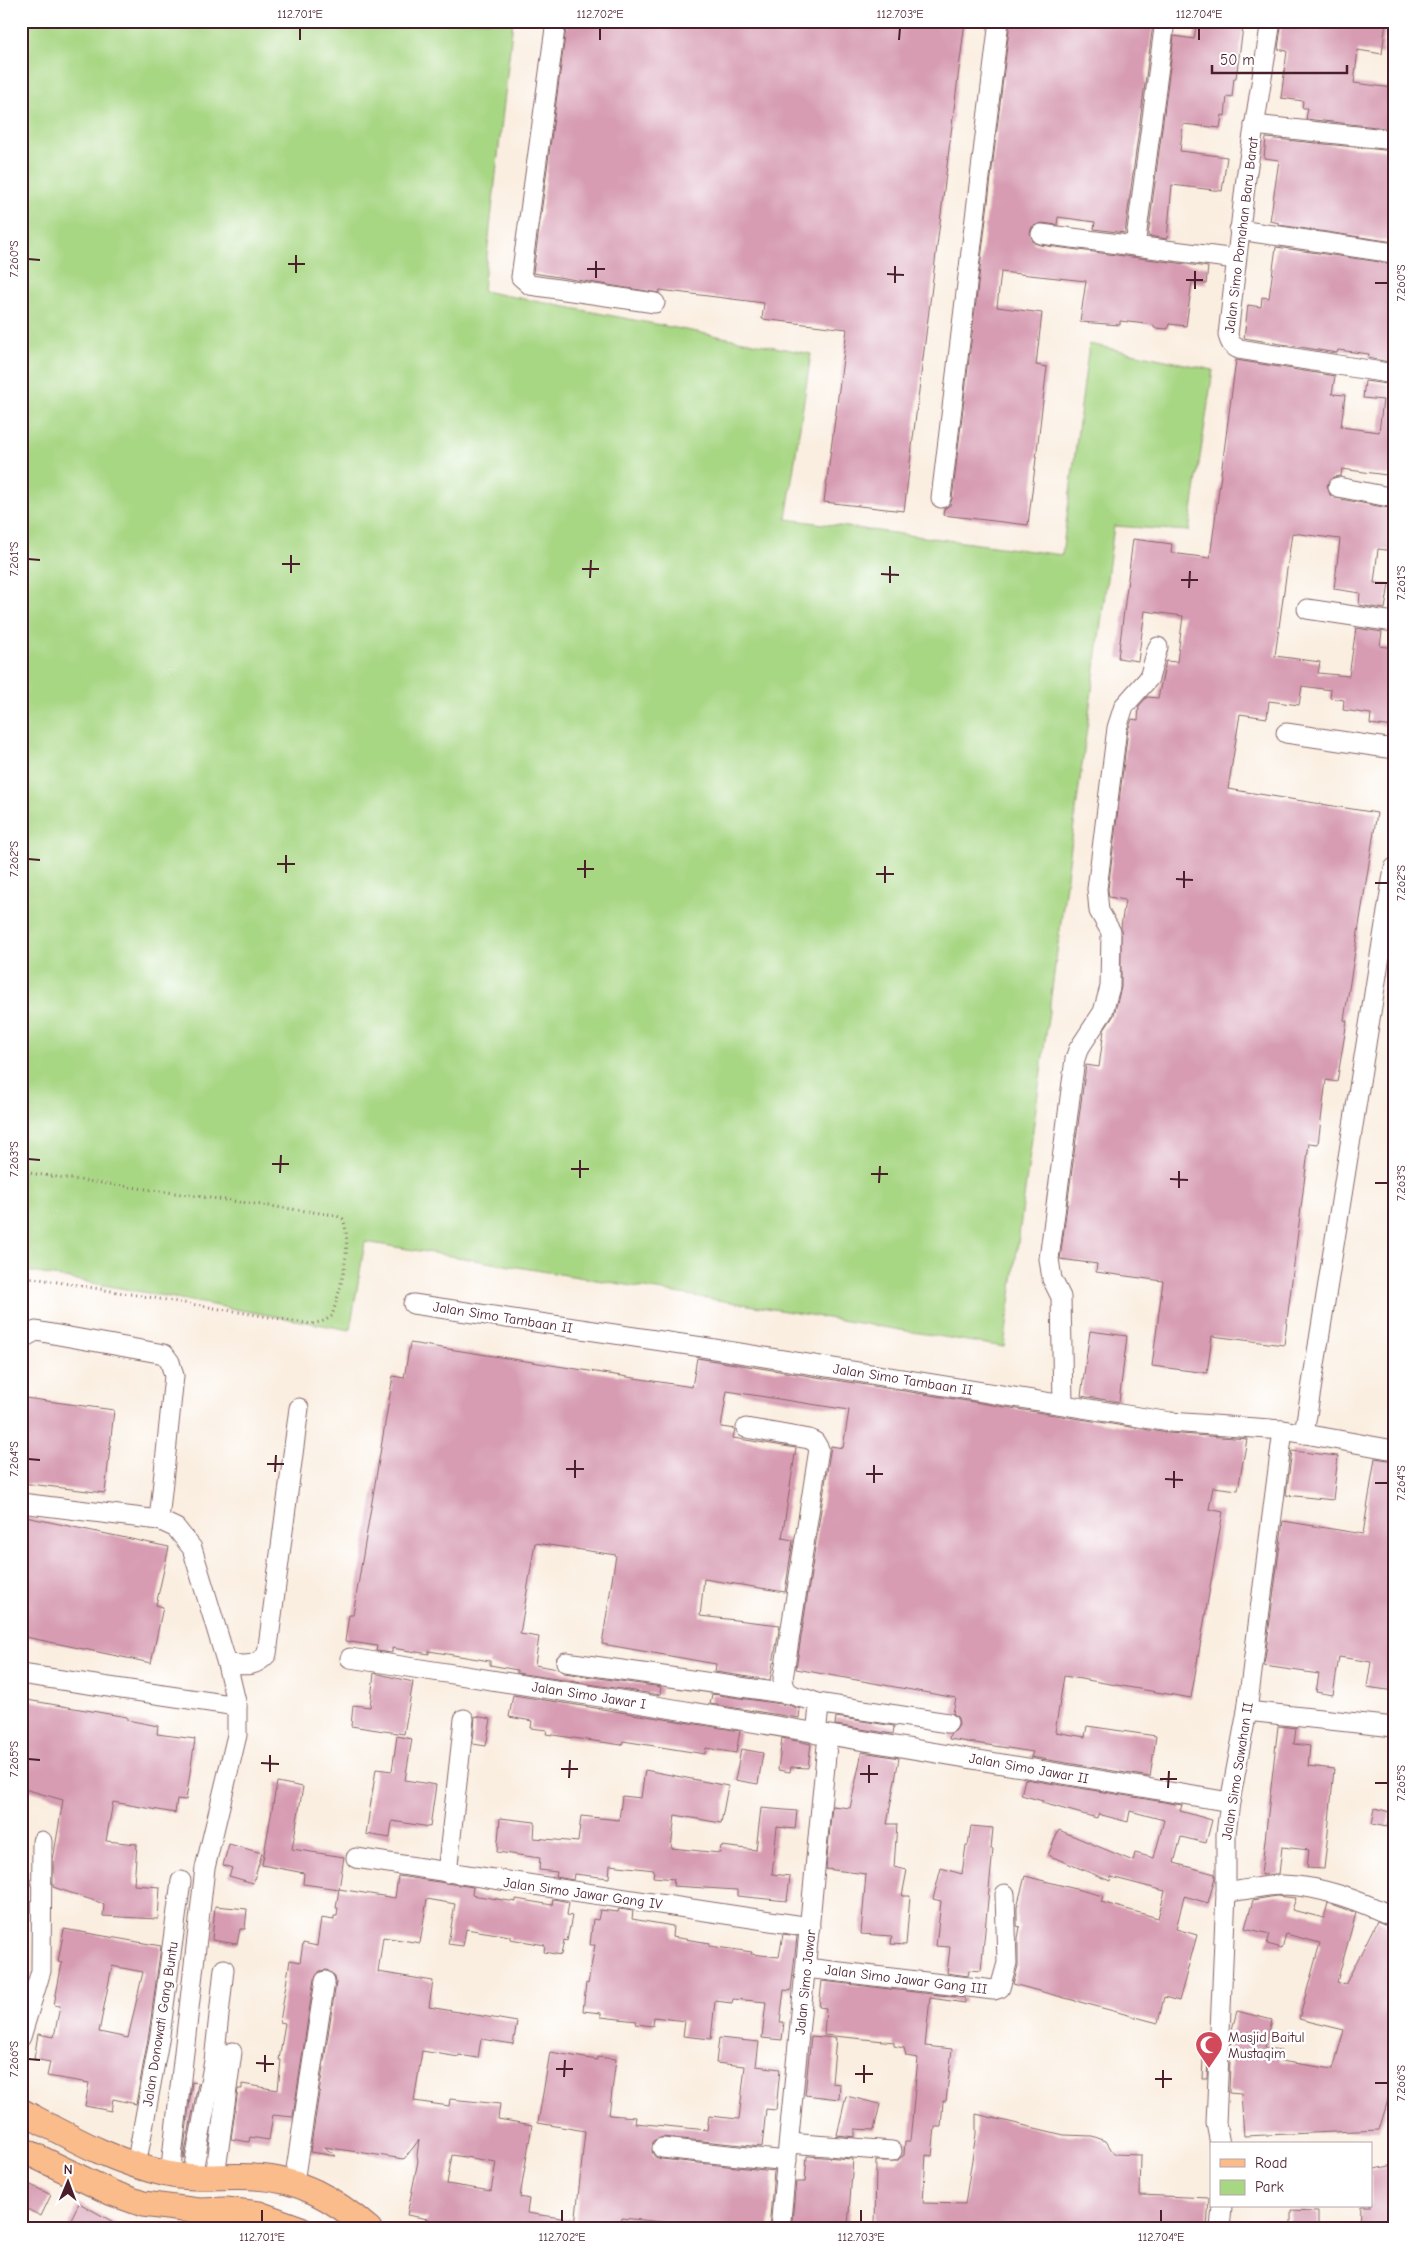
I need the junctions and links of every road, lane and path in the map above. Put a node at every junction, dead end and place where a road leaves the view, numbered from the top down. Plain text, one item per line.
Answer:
1 (556, 21) edge
2 (999, 21) edge
3 (1165, 21) edge
4 (1271, 21) edge
5 (1254, 125) junction
6 (1394, 140) edge
7 (1239, 230) junction
8 (1041, 234) dead end
9 (1135, 246) junction
10 (1394, 253) edge
11 (1236, 259) junction
12 (655, 303) dead end
13 (1394, 374) edge
14 (1338, 488) dead end
15 (941, 498) dead end
16 (1394, 498) edge
17 (1307, 609) dead end
18 (1394, 622) edge
19 (1158, 647) dead end
20 (1286, 733) dead end
21 (1394, 748) edge
22 (1394, 868) edge
23 (21, 1172) edge
24 (21, 1276) edge
25 (413, 1304) dead end
26 (21, 1339) edge
27 (1063, 1404) junction
28 (298, 1408) dead end
29 (746, 1428) dead end
30 (1283, 1430) junction
31 (1304, 1434) junction
32 (1394, 1448) edge
33 (21, 1502) edge
34 (159, 1520) junction
35 (350, 1658) dead end
36 (566, 1662) dead end
37 (227, 1664) junction
38 (21, 1674) edge
39 (789, 1694) junction
40 (817, 1703) junction
41 (237, 1706) junction
42 (1247, 1711) junction
43 (464, 1719) dead end
44 (948, 1723) dead end
45 (1394, 1727) edge
46 (822, 1734) junction
47 (1230, 1802) junction
48 (42, 1841) dead end
49 (356, 1858) dead end
50 (447, 1873) junction
51 (181, 1881) dead end
52 (1226, 1893) junction
53 (1005, 1894) dead end
54 (1394, 1917) edge
55 (810, 1927) junction
56 (806, 1968) junction
57 (224, 1969) dead end
58 (325, 1981) dead end
59 (21, 2037) edge
60 (232, 2052) dead end
61 (32, 2117) edge
62 (1220, 2142) edge
63 (662, 2148) dead end
64 (24, 2151) edge
65 (892, 2151) dead end
66 (788, 2152) junction
67 (136, 2166) junction
68 (192, 2176) junction
69 (294, 2182) junction
70 (1222, 2208) edge
71 (293, 2225) edge
72 (369, 2229) edge
73 (780, 2229) edge
74 (1220, 2229) edge

1 - 12 street
2 - 15 street
3 - 9 street
4 - 5 street, Jalan Simo Pomahan Baru Barat
5 - 6 street
5 - 7 street, Jalan Simo Pomahan Baru Barat
7 - 10 street
7 - 11 street, Jalan Simo Pomahan Baru Barat
8 - 9 street
9 - 11 street
11 - 13 street, Jalan Simo Pomahan Baru Barat
14 - 16 street
17 - 18 street
19 - 27 street
20 - 21 street
22 - 31 street
23 - 24 path
25 - 27 street, Jalan Simo Tambaan II
26 - 34 street
27 - 30 street, Jalan Simo Tambaan II
28 - 37 street
29 - 39 street
30 - 31 street, Jalan Simo Tambaan II
30 - 42 street, Jalan Simo Sawahan II
31 - 32 street, Jalan Simo Tambaan II
33 - 34 street
34 - 37 street
35 - 46 street, Jalan Simo Jawar I
36 - 39 street
37 - 41 street
38 - 41 street
39 - 40 street
40 - 44 street
40 - 46 street, Jalan Simo Jawar
41 - 68 street
42 - 45 street
42 - 47 street, Jalan Simo Sawahan II
43 - 50 street
46 - 47 street, Jalan Simo Jawar II
46 - 55 street, Jalan Simo Jawar
47 - 52 street, Jalan Simo Sawahan II
48 - 59 street
49 - 50 street, Jalan Simo Jawar Gang IV
50 - 55 street, Jalan Simo Jawar Gang IV
51 - 67 street, Jalan Donowati Gang Buntu
52 - 54 street
52 - 62 street, Jalan Simo Sawahan II
53 - 56 street, Jalan Simo Jawar Gang III
55 - 56 street, Jalan Simo Jawar
56 - 66 street, Jalan Simo Jawar
57 - 68 street
58 - 69 street
60 - 68 street
61 - 64 main road
61 - 67 main road
63 - 66 street
64 - 71 main road
65 - 66 street
66 - 73 street, Jalan Simo Jawar
67 - 68 main road
68 - 69 main road
69 - 72 main road
70 - 74 street

